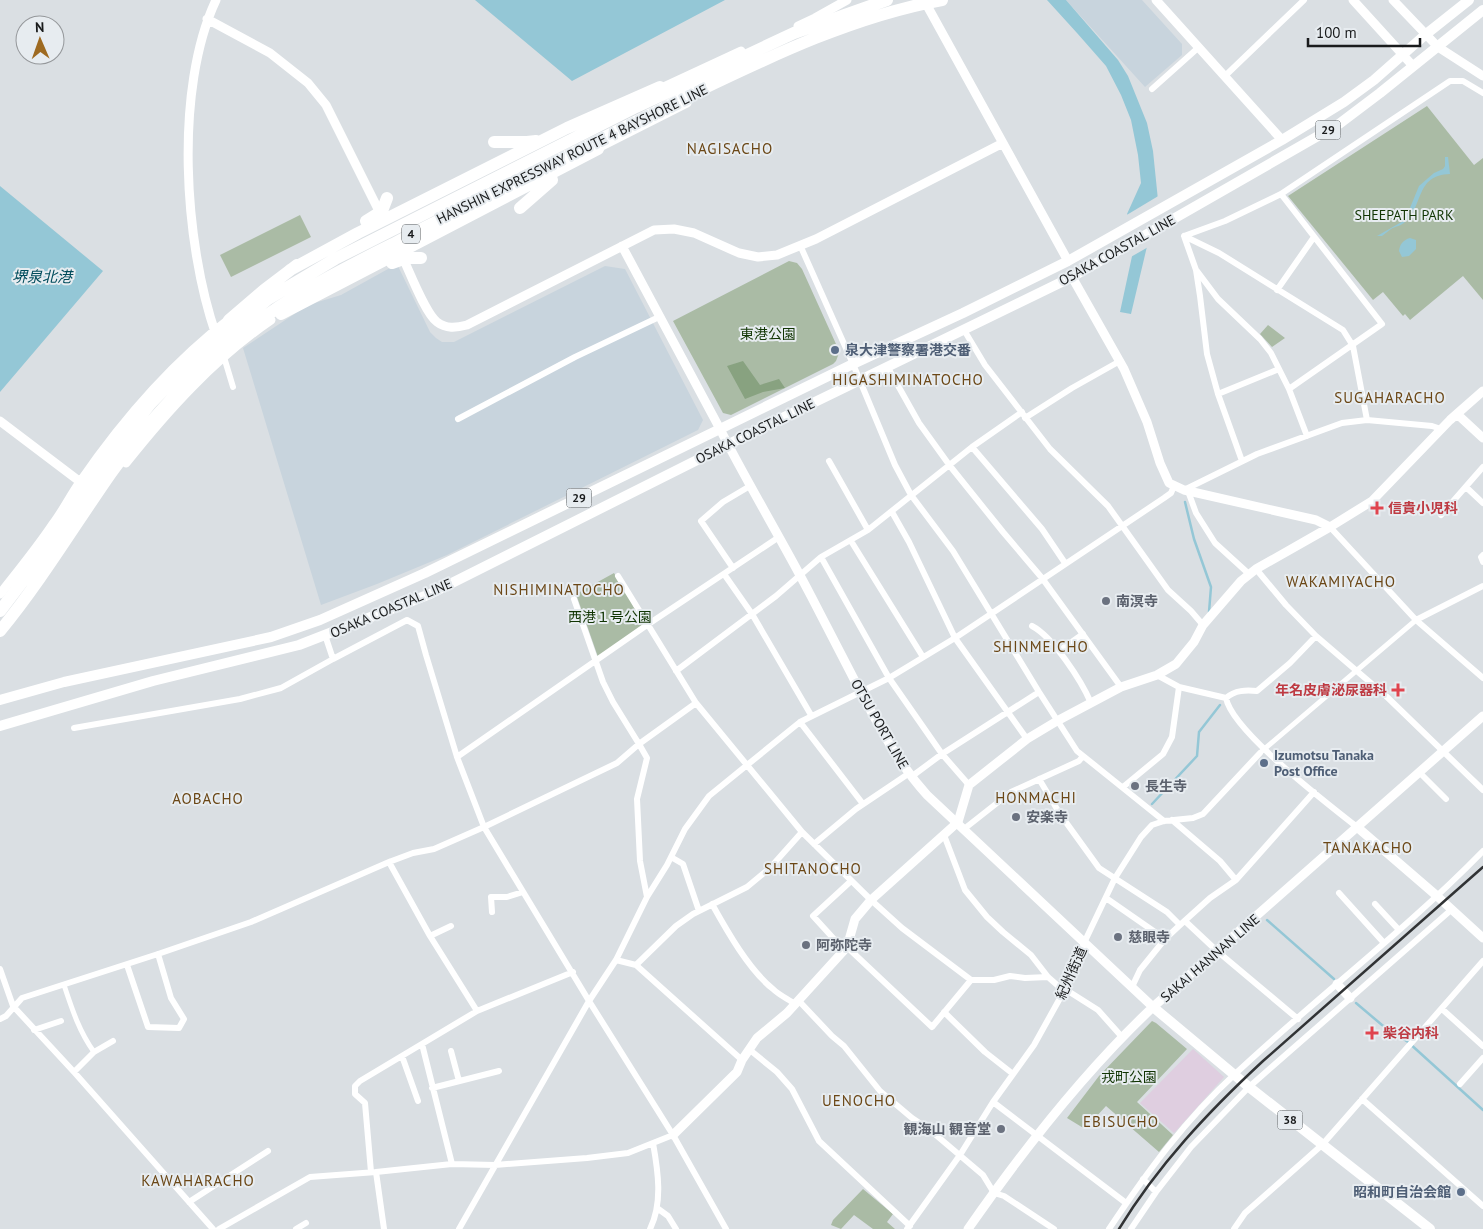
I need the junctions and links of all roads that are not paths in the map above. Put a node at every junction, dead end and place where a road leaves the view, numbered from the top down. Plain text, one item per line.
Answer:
1 (216, 0) edge
2 (846, 0) edge
3 (873, 0) edge
4 (887, 0) edge
5 (923, 0) edge
6 (942, 0) edge
7 (1156, 0) edge
8 (1304, 0) edge
9 (1353, 0) edge
10 (1393, 0) edge
11 (1469, 0) edge
12 (1483, 10) edge
13 (207, 19) junction
14 (1425, 35) junction
15 (1199, 47) junction
16 (1438, 47) junction
17 (1403, 55) junction
18 (721, 66) junction
19 (1413, 66) junction
20 (1225, 76) junction
21 (1483, 76) edge
22 (683, 77) junction
23 (1152, 88) dead end
24 (1483, 93) edge
25 (690, 95) junction
26 (618, 139) junction
27 (1282, 140) junction
28 (494, 142) dead end
29 (1003, 143) junction
30 (1281, 194) junction
31 (387, 198) dead end
32 (520, 208) dead end
33 (386, 224) junction
34 (1184, 236) junction
35 (1314, 237) junction
36 (622, 246) junction
37 (800, 246) junction
38 (398, 247) junction
39 (422, 258) dead end
40 (1068, 261) junction
41 (290, 270) junction
42 (1196, 270) junction
43 (1072, 277) junction
44 (1277, 290) junction
45 (309, 300) junction
46 (659, 316) junction
47 (215, 330) junction
48 (964, 330) junction
49 (1353, 346) junction
50 (224, 356) junction
51 (1120, 361) junction
52 (853, 364) junction
53 (887, 366) junction
54 (1279, 369) junction
55 (860, 379) junction
56 (182, 380) junction
57 (233, 387) dead end
58 (1289, 389) junction
59 (1483, 390) edge
60 (1218, 394) junction
61 (1457, 414) junction
62 (1023, 415) junction
63 (458, 419) dead end
64 (1367, 420) junction
65 (0, 421) edge
66 (720, 429) junction
67 (1441, 429) junction
68 (1307, 436) junction
69 (1483, 438) edge
70 (728, 444) junction
71 (972, 448) junction
72 (1242, 461) junction
73 (829, 462) dead end
74 (950, 466) junction
75 (1483, 467) edge
76 (80, 482) junction
77 (750, 486) junction
78 (1174, 486) junction
79 (1466, 487) junction
80 (1186, 491) junction
81 (99, 496) junction
82 (910, 496) junction
83 (1483, 503) edge
84 (892, 512) junction
85 (1441, 515) dead end
86 (54, 524) junction
87 (1123, 526) junction
88 (1330, 527) junction
89 (868, 530) junction
90 (779, 537) junction
91 (851, 541) junction
92 (1483, 555) edge
93 (821, 557) junction
94 (1483, 562) edge
95 (1065, 563) junction
96 (733, 568) junction
97 (1252, 572) junction
98 (724, 574) junction
99 (800, 574) junction
100 (618, 576) dead end
101 (1042, 578) junction
102 (1483, 586) edge
103 (0, 594) edge
104 (574, 599) dead end
105 (0, 611) edge
106 (991, 613) junction
107 (752, 614) junction
108 (1416, 620) junction
109 (647, 625) junction
110 (1203, 625) junction
111 (1032, 626) dead end
112 (0, 631) edge
113 (1083, 634) junction
114 (325, 635) junction
115 (1316, 636) junction
116 (955, 638) junction
117 (1059, 651) junction
118 (923, 657) junction
119 (333, 659) junction
120 (596, 660) junction
121 (676, 670) junction
122 (1355, 671) junction
123 (1157, 675) junction
124 (889, 678) junction
125 (1483, 678) edge
126 (1120, 686) junction
127 (1179, 687) junction
128 (861, 692) junction
129 (1039, 692) junction
130 (1226, 698) junction
131 (0, 700) edge
132 (696, 703) junction
133 (1091, 703) junction
134 (1008, 712) junction
135 (811, 715) junction
136 (1483, 716) edge
137 (1057, 721) junction
138 (800, 722) junction
139 (0, 726) edge
140 (74, 728) dead end
141 (1027, 738) junction
142 (639, 744) junction
143 (1262, 751) junction
144 (1442, 752) junction
145 (942, 754) junction
146 (1084, 756) junction
147 (457, 757) junction
148 (746, 765) junction
149 (1419, 772) junction
150 (910, 775) junction
151 (1039, 779) junction
152 (969, 785) junction
153 (1123, 787) junction
154 (1483, 790) edge
155 (1314, 792) junction
156 (1446, 799) dead end
157 (863, 804) junction
158 (1172, 820) junction
159 (1164, 821) junction
160 (961, 825) junction
161 (484, 827) junction
162 (1357, 827) junction
163 (802, 832) junction
164 (944, 835) junction
165 (814, 844) junction
166 (1483, 852) edge
167 (671, 857) junction
168 (389, 862) junction
169 (1115, 878) junction
170 (1236, 880) junction
171 (851, 881) junction
172 (523, 892) junction
173 (1339, 893) dead end
174 (1437, 896) junction
175 (647, 897) junction
176 (1106, 898) junction
177 (871, 900) junction
178 (712, 904) junction
179 (1375, 904) dead end
180 (1451, 910) junction
181 (699, 911) junction
182 (492, 912) dead end
183 (1183, 923) junction
184 (451, 926) dead end
185 (1399, 930) junction
186 (430, 936) junction
187 (1483, 938) edge
188 (1165, 939) junction
189 (1084, 943) junction
190 (1384, 943) junction
191 (845, 949) junction
192 (1217, 951) junction
193 (158, 954) junction
194 (616, 960) junction
195 (1483, 961) edge
196 (127, 965) junction
197 (636, 965) junction
198 (0, 969) edge
199 (573, 972) junction
200 (1048, 977) junction
201 (971, 980) junction
202 (1337, 984) junction
203 (64, 985) junction
204 (1132, 987) junction
205 (1064, 991) junction
206 (1350, 998) junction
207 (589, 1001) junction
208 (797, 1002) junction
209 (13, 1006) junction
210 (1153, 1007) junction
211 (1442, 1010) junction
212 (477, 1012) junction
213 (944, 1012) junction
214 (1298, 1018) junction
215 (0, 1019) edge
216 (60, 1021) dead end
217 (34, 1030) junction
218 (1122, 1037) junction
219 (113, 1041) dead end
220 (422, 1044) junction
221 (1483, 1046) edge
222 (750, 1050) junction
223 (451, 1051) dead end
224 (94, 1052) junction
225 (402, 1056) junction
226 (1483, 1058) edge
227 (742, 1060) junction
228 (499, 1071) dead end
229 (74, 1072) junction
230 (1013, 1074) junction
231 (1234, 1074) junction
232 (458, 1081) junction
233 (1460, 1084) dead end
234 (1249, 1087) junction
235 (432, 1088) junction
236 (1362, 1099) junction
237 (418, 1102) dead end
238 (993, 1102) junction
239 (673, 1135) junction
240 (1038, 1136) junction
241 (653, 1143) junction
242 (1322, 1145) junction
243 (268, 1151) dead end
244 (960, 1155) junction
245 (452, 1164) junction
246 (495, 1165) junction
247 (373, 1172) junction
248 (1143, 1179) junction
249 (1156, 1192) junction
250 (994, 1193) junction
251 (188, 1202) junction
252 (1126, 1203) junction
253 (1483, 1206) edge
254 (657, 1208) junction
255 (306, 1223) dead end
256 (909, 1227) edge
257 (1238, 1227) edge
258 (213, 1229) edge
259 (219, 1229) edge
260 (296, 1229) edge
261 (384, 1229) edge
262 (459, 1229) edge
263 (650, 1229) edge
264 (676, 1229) edge
265 (726, 1229) edge
266 (968, 1229) edge
267 (1054, 1229) edge
268 (1109, 1229) edge
269 (1131, 1229) edge
270 (1430, 1229) edge

1 - 13 street
2 - 22 street
3 - 26 street
4 - 18 highway, HANSHIN EXPRESSWAY ROUTE 4 BAYSHORE LINE / 4
5 - 29 street
6 - 25 highway, HANSHIN EXPRESSWAY ROUTE 4 BAYSHORE LINE / 4
7 - 15 street
8 - 20 street
9 - 17 street
10 - 14 street
11 - 14 main road, OSAKA COASTAL LINE / 29
12 - 16 main road, OSAKA COASTAL LINE / 29
13 - 33 street
13 - 47 street
14 - 16 street
14 - 17 main road, OSAKA COASTAL LINE / 29
15 - 20 street
15 - 23 street
16 - 19 main road, OSAKA COASTAL LINE / 29
16 - 21 street
17 - 19 street
17 - 27 main road, OSAKA COASTAL LINE / 29
18 - 28 highway
18 - 56 highway, HANSHIN EXPRESSWAY ROUTE 4 BAYSHORE LINE / 4
19 - 43 main road, OSAKA COASTAL LINE / 29
20 - 27 street
22 - 33 street
22 - 41 highway
24 - 30 street
25 - 32 highway
25 - 56 highway, HANSHIN EXPRESSWAY ROUTE 4 BAYSHORE LINE / 4
26 - 38 street
26 - 45 highway
27 - 40 main road, OSAKA COASTAL LINE / 29
29 - 37 street
29 - 40 street
30 - 34 street
30 - 35 street
31 - 41 highway
33 - 38 street
33 - 47 street
34 - 42 street
34 - 44 street
35 - 44 street
35 - 49 street
36 - 37 street
36 - 38 street
36 - 46 street, OTSU PORT LINE
37 - 52 street
38 - 50 street
39 - 45 highway
40 - 52 main road, OSAKA COASTAL LINE / 29
41 - 56 highway
42 - 54 street
42 - 60 street
43 - 48 main road, OSAKA COASTAL LINE / 29
43 - 51 street
44 - 49 street
45 - 56 highway
46 - 63 street
46 - 66 street, OTSU PORT LINE
47 - 50 street
47 - 76 street
48 - 53 main road, OSAKA COASTAL LINE / 29
48 - 62 street
49 - 58 street
49 - 64 street
50 - 57 street
50 - 81 street
51 - 62 street
51 - 78 street
52 - 55 street
52 - 66 main road, OSAKA COASTAL LINE / 29
53 - 55 main road, OSAKA COASTAL LINE / 29
53 - 74 street
54 - 58 street
54 - 60 street
55 - 70 main road, OSAKA COASTAL LINE / 29
55 - 82 street
56 - 105 highway, HANSHIN EXPRESSWAY ROUTE 4 BAYSHORE LINE / 4
56 - 112 highway, HANSHIN EXPRESSWAY ROUTE 4 BAYSHORE LINE / 4
58 - 68 street
59 - 61 street
60 - 72 street
61 - 67 street
61 - 69 street
62 - 71 street
62 - 87 street
64 - 67 street
64 - 68 street
65 - 76 street
66 - 70 street, OTSU PORT LINE
66 - 131 main road, OSAKA COASTAL LINE / 29
67 - 88 street
68 - 72 street
70 - 77 street, OTSU PORT LINE
70 - 114 main road, OSAKA COASTAL LINE / 29
71 - 74 street
71 - 95 street
72 - 80 street
73 - 89 street
74 - 82 street
74 - 101 street
75 - 79 street
76 - 81 street
76 - 86 street
77 - 90 street, OTSU PORT LINE
77 - 96 street
78 - 80 street
78 - 87 street
79 - 83 street
79 - 85 street
80 - 88 street
80 - 97 street
81 - 86 street
82 - 84 street
82 - 106 street
84 - 89 street
84 - 116 street
86 - 103 street
87 - 95 street
87 - 110 street
88 - 97 street
88 - 108 street
89 - 91 street
90 - 96 street
90 - 99 street, OTSU PORT LINE
91 - 93 street
91 - 118 street
92 - 94 street
93 - 99 street
93 - 124 street
95 - 101 street
96 - 98 street
97 - 110 street
97 - 115 street
98 - 107 street
98 - 109 street
99 - 107 street
99 - 128 street, OTSU PORT LINE
100 - 109 street
101 - 106 street
101 - 113 street
102 - 108 street
104 - 120 street
106 - 116 street
106 - 129 street
107 - 121 street
107 - 135 street
108 - 122 street
108 - 125 street
109 - 120 street
109 - 121 street
110 - 123 street
111 - 117 street
113 - 117 street
113 - 126 street
114 - 119 street
114 - 139 main road, OSAKA COASTAL LINE / 29
115 - 122 street
115 - 130 street
116 - 118 street
116 - 134 street
117 - 133 street
118 - 124 street
119 - 140 street
119 - 147 street
120 - 142 street
120 - 147 street
121 - 132 street
122 - 143 street
122 - 144 street
123 - 126 street
123 - 127 street
124 - 128 street
124 - 145 street
126 - 133 street
127 - 130 street
127 - 153 street
128 - 135 street
128 - 150 street, OTSU PORT LINE
129 - 134 street
129 - 137 street
130 - 143 street
132 - 142 street
132 - 148 street
133 - 137 street
134 - 141 street
134 - 145 street
135 - 138 street
136 - 144 street, SAKAI HANNAN LINE
137 - 141 street
137 - 146 street
138 - 148 street
138 - 157 street
141 - 152 street
142 - 161 street
142 - 175 street
143 - 155 street
143 - 158 street, 紀州街道
144 - 149 street, SAKAI HANNAN LINE
144 - 154 street
145 - 150 street
145 - 152 street
146 - 151 street
146 - 153 street
147 - 161 street
148 - 163 street
148 - 167 street
149 - 156 street
149 - 162 street, SAKAI HANNAN LINE
150 - 157 street
150 - 160 street, OTSU PORT LINE
151 - 160 street
151 - 169 street
152 - 160 street
153 - 159 street
155 - 162 street
155 - 170 street
157 - 165 street
158 - 159 street, 紀州街道
158 - 170 street
159 - 169 street, 紀州街道
160 - 164 street
160 - 189 street, OTSU PORT LINE
161 - 168 street
161 - 172 street
162 - 174 street
162 - 192 street, SAKAI HANNAN LINE
163 - 165 street
163 - 178 street
164 - 177 street
164 - 200 street
165 - 171 street
166 - 174 street
167 - 175 street
167 - 181 street
168 - 186 street
168 - 193 street
169 - 176 street, 紀州街道
169 - 183 street
170 - 183 street
171 - 177 street
171 - 191 street
172 - 182 street
172 - 199 street
173 - 190 street
174 - 180 street
174 - 185 street
175 - 194 street
176 - 188 street
176 - 189 street, 紀州街道
177 - 191 street
177 - 201 street
178 - 181 street
178 - 208 street
179 - 185 street
180 - 187 street
180 - 206 street
181 - 197 street
183 - 188 street
183 - 192 street
184 - 186 street
185 - 190 street
186 - 212 street
188 - 204 street
189 - 204 street, OTSU PORT LINE
189 - 205 street, 紀州街道
190 - 202 street
191 - 208 street
191 - 213 street
192 - 210 street, SAKAI HANNAN LINE
192 - 214 street
193 - 196 street
193 - 196 street
194 - 197 street
194 - 207 street
195 - 211 street
196 - 203 street
197 - 227 street
198 - 209 street
199 - 207 street
199 - 212 street
200 - 201 street
200 - 205 street
201 - 213 street
202 - 206 street
202 - 214 street
203 - 209 street
203 - 224 street
204 - 210 street, OTSU PORT LINE
205 - 218 street
205 - 230 street, 紀州街道
206 - 234 street
207 - 239 street
207 - 246 street
208 - 222 street
208 - 244 street
209 - 215 street
209 - 217 street
210 - 218 street, SAKAI HANNAN LINE
210 - 231 main road, 38
211 - 221 street
211 - 236 street
212 - 220 street
213 - 230 street
214 - 231 street
216 - 217 street
217 - 229 street
218 - 240 street, SAKAI HANNAN LINE
219 - 224 street
220 - 225 street
220 - 235 street
222 - 227 street
222 - 256 street
223 - 232 street
224 - 229 street
225 - 237 street
225 - 247 street
226 - 233 street
227 - 239 street
228 - 232 street
229 - 251 street
230 - 238 street, 紀州街道
231 - 234 main road, 38
231 - 248 street
232 - 235 street
234 - 242 main road, 38
234 - 249 street
235 - 245 street
236 - 242 street
236 - 253 street
238 - 240 street
238 - 244 street, 紀州街道
239 - 241 street
239 - 265 street
240 - 250 street, SAKAI HANNAN LINE
240 - 252 street
241 - 246 street
241 - 254 street
242 - 257 street
242 - 270 main road, 38
243 - 251 street
244 - 250 street
244 - 256 street, 紀州街道
245 - 246 street
245 - 247 street
246 - 262 street
247 - 259 street
247 - 261 street
248 - 249 street
248 - 252 street
249 - 269 street
250 - 266 street, SAKAI HANNAN LINE
250 - 267 street
251 - 258 street
252 - 268 street
254 - 263 street
254 - 264 street
255 - 260 street

